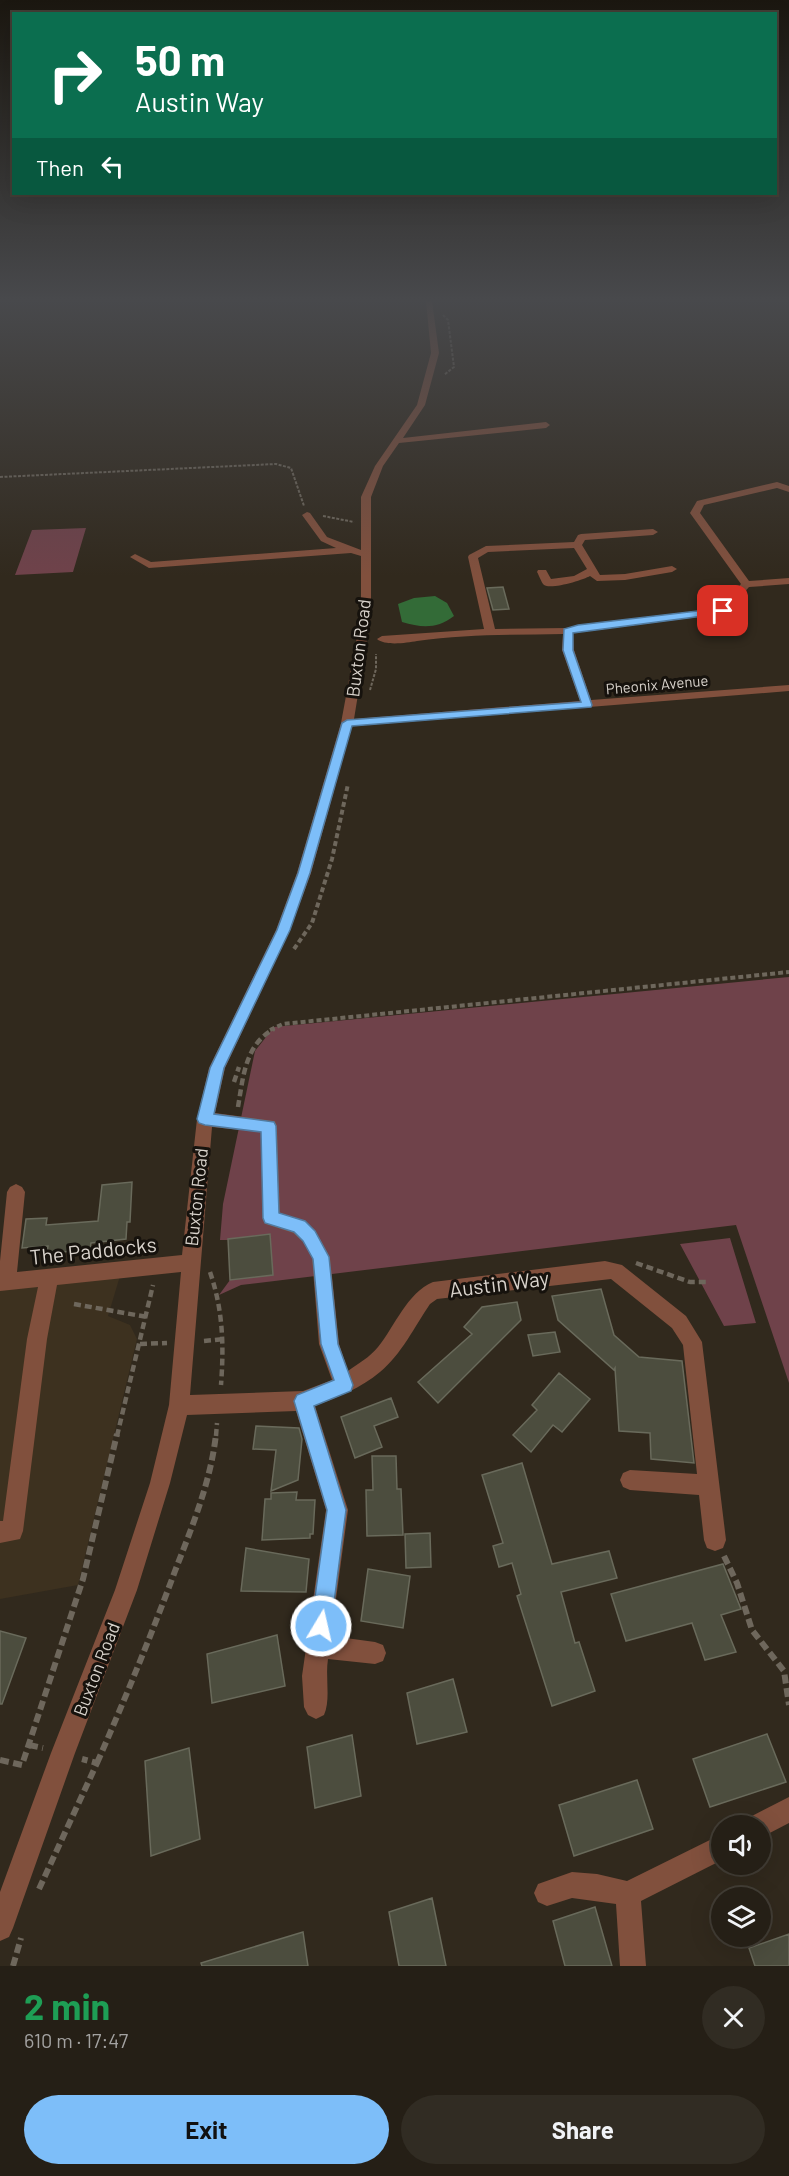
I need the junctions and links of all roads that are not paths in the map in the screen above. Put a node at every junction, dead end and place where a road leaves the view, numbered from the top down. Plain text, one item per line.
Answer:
1 (425, 393) edge
2 (546, 425) dead end
3 (396, 441) junction
4 (789, 489) edge
5 (307, 515) dead end
6 (653, 532) dead end
7 (577, 544) junction
8 (351, 550) junction
9 (364, 554) junction
10 (135, 557) dead end
11 (672, 569) dead end
12 (593, 570) junction
13 (542, 572) dead end
14 (789, 581) edge
15 (746, 584) junction
16 (490, 631) junction
17 (568, 631) junction
18 (379, 641) road end
19 (789, 688) edge
20 (587, 705) junction
21 (347, 723) junction
22 (205, 1119) junction
23 (16, 1192) dead end
24 (199, 1265) junction
25 (50, 1276) junction
26 (3, 1282) edge
27 (344, 1385) junction
28 (303, 1401) junction
29 (179, 1405) junction
30 (630, 1480) dead end
31 (708, 1485) junction
32 (0, 1532) edge
33 (716, 1539) road end
34 (318, 1646) junction
35 (375, 1653) dead end
36 (316, 1707) dead end
37 (789, 1809) edge
38 (771, 1819) edge
39 (711, 1852) edge
40 (547, 1893) dead end
41 (628, 1894) junction
42 (0, 1928) edge
43 (633, 1966) edge

1 - 3 street, Buxton Road
2 - 3 street
3 - 9 street, Buxton Road
4 - 15 street
5 - 8 street
6 - 7 street
7 - 12 street
7 - 16 street
8 - 9 street
8 - 10 street
9 - 21 street, Buxton Road
11 - 12 street
12 - 13 street
14 - 15 street
15 - 17 street
16 - 17 street
16 - 18 street
17 - 20 street
19 - 20 street, Pheonix Avenue
20 - 21 street, Pheonix Avenue
21 - 22 street, Buxton Road
22 - 24 street, Buxton Road
22 - 27 street
23 - 26 street
24 - 25 street, The Paddocks
24 - 29 street, Buxton Road
25 - 26 street, The Paddocks
25 - 32 street
27 - 28 street, Austin Way
27 - 31 street, Austin Way
28 - 29 street, Austin Way
28 - 34 street
29 - 42 street, Buxton Road
30 - 31 street
31 - 33 street
34 - 35 street
34 - 36 street
37 - 38 street
39 - 41 street
40 - 41 street
41 - 43 street

